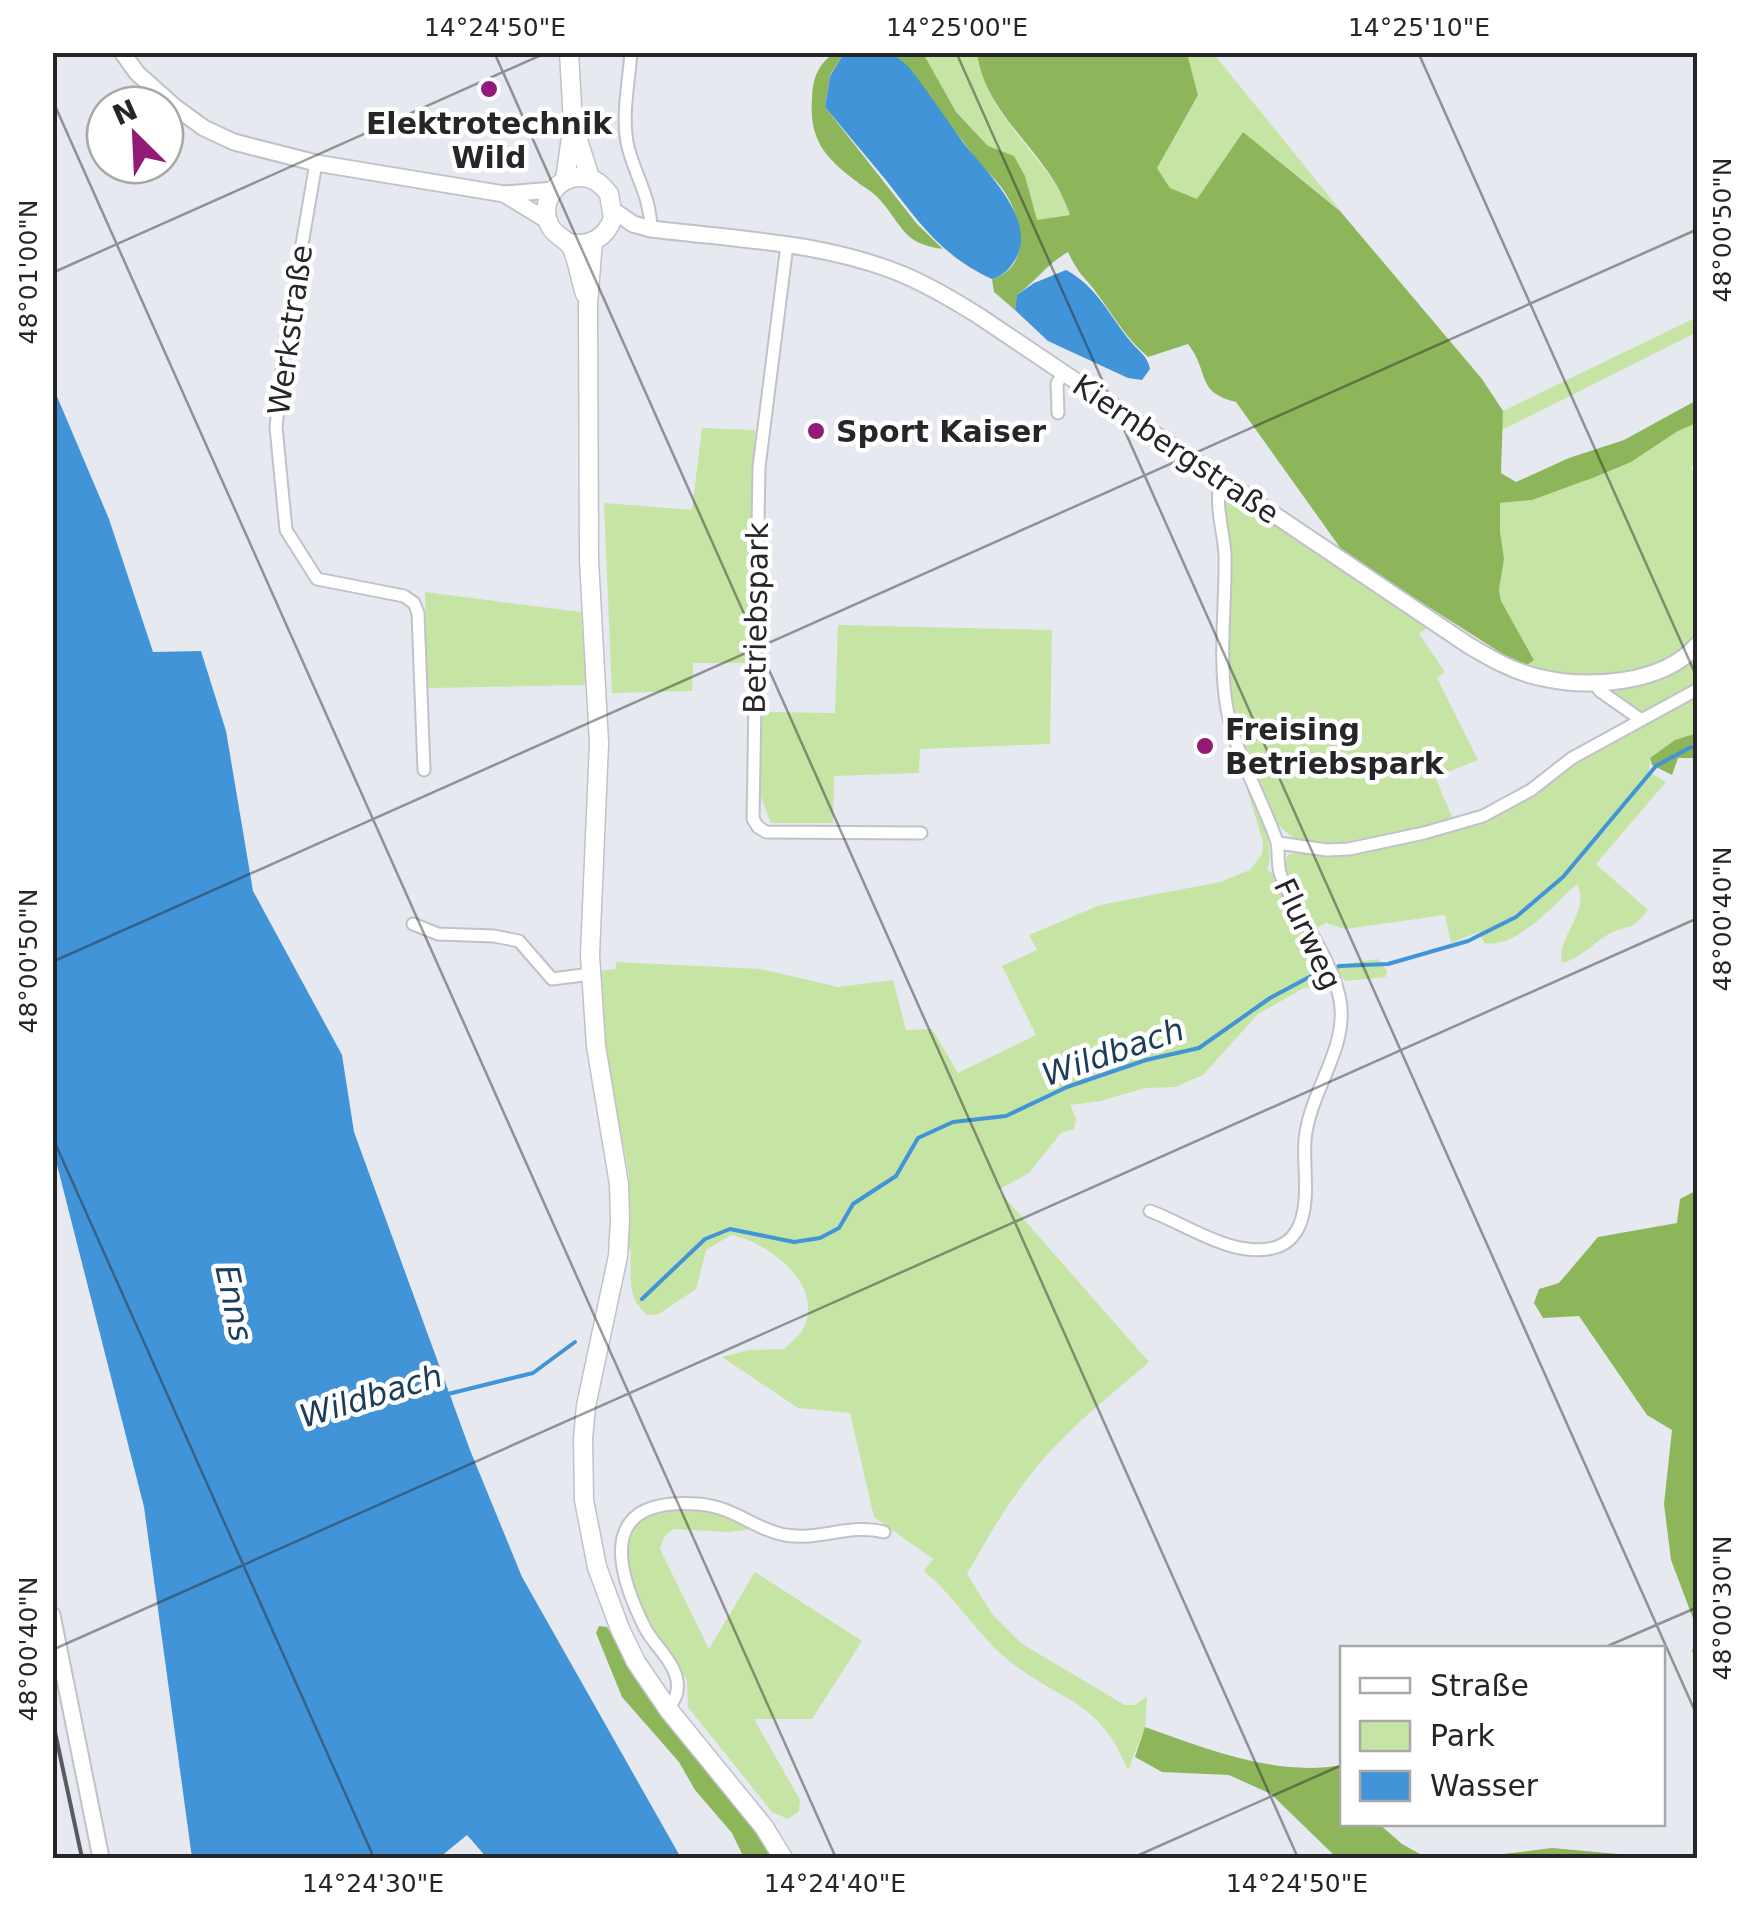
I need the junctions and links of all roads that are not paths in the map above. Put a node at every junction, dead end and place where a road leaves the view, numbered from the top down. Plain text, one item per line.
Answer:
1 (122, 52) edge
2 (569, 52) edge
3 (631, 52) edge
4 (573, 124) junction
5 (316, 163) junction
6 (590, 178) junction
7 (559, 185) junction
8 (504, 194) junction
9 (614, 210) junction
10 (548, 221) junction
11 (633, 224) junction
12 (650, 229) junction
13 (600, 236) junction
14 (570, 243) junction
15 (788, 245) junction
16 (588, 304) junction
17 (1063, 372) junction
18 (1058, 413) dead end
19 (1222, 479) junction
20 (1698, 644) edge
21 (1593, 681) junction
22 (1698, 689) edge
23 (1640, 719) junction
24 (424, 770) dead end
25 (921, 834) dead end
26 (1278, 843) junction
27 (413, 924) dead end
28 (591, 974) junction
29 (1150, 1211) dead end
30 (884, 1532) dead end
31 (52, 1615) edge
32 (668, 1709) junction
33 (100, 1858) edge
34 (783, 1858) edge

1 - 5 street
2 - 4 main road
3 - 12 street
4 - 6 main road
4 - 7 main road
5 - 8 street
5 - 24 street, Werkstraße
6 - 7 main road
6 - 9 main road
7 - 8 street
7 - 10 main road
8 - 10 street
9 - 11 street, Kiernbergstraße
9 - 13 main road
10 - 14 main road
11 - 12 street, Kiernbergstraße
11 - 13 street
12 - 15 street, Kiernbergstraße
13 - 14 main road
13 - 16 main road
14 - 16 main road
15 - 17 street, Kiernbergstraße
15 - 25 street, Betriebspark
16 - 28 main road
17 - 18 street
17 - 19 street, Kiernbergstraße
19 - 21 street, Kiernbergstraße
19 - 26 street, Flurweg
20 - 21 street, Kiernbergstraße
21 - 23 street
22 - 23 street
23 - 26 street
26 - 29 street, Flurweg
27 - 28 street
28 - 32 main road
30 - 32 street
31 - 33 street
32 - 34 main road

